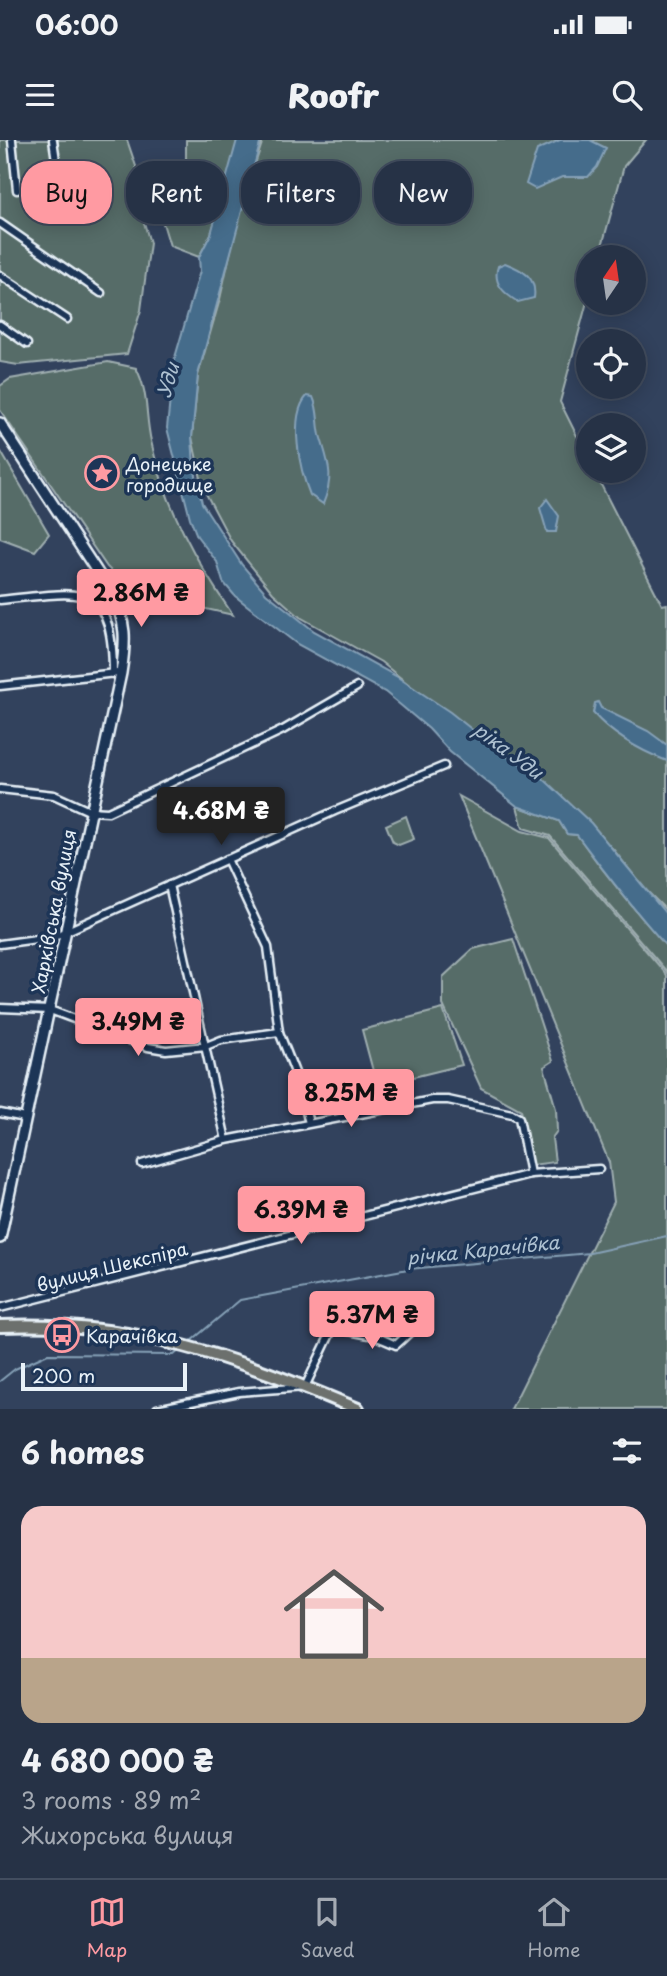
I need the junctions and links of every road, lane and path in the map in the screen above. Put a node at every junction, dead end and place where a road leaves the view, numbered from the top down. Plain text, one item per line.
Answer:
1 (12, 140) edge
2 (53, 140) edge
3 (56, 161) edge
4 (17, 190) dead end
5 (0, 223) edge
6 (0, 275) edge
7 (101, 293) dead end
8 (66, 319) dead end
9 (0, 325) edge
10 (27, 344) dead end
11 (0, 423) edge
12 (0, 600) edge
13 (117, 673) junction
14 (0, 686) edge
15 (357, 687) dead end
16 (444, 766) dead end
17 (0, 789) edge
18 (89, 811) junction
19 (227, 859) junction
20 (169, 885) junction
21 (65, 932) junction
22 (0, 944) edge
23 (0, 1008) edge
24 (50, 1010) junction
25 (279, 1032) junction
26 (206, 1046) junction
27 (0, 1113) edge
28 (25, 1118) junction
29 (309, 1123) junction
30 (226, 1140) junction
31 (142, 1164) dead end
32 (599, 1168) dead end
33 (530, 1174) junction
34 (4, 1193) edge
35 (0, 1238) edge
36 (419, 1306) dead end
37 (0, 1308) edge
38 (0, 1326) edge
39 (305, 1387) junction
40 (157, 1409) edge
41 (358, 1409) edge

1 - 4 street
2 - 3 street
5 - 7 street
6 - 8 street
9 - 10 street
11 - 13 main road, Харківська вулиця
12 - 13 street
13 - 14 street
13 - 18 main road, Харківська вулиця
15 - 18 street
16 - 19 street
17 - 18 street
18 - 21 main road, Харківська вулиця
19 - 20 street
19 - 25 street
20 - 21 street
20 - 26 street
21 - 22 street
21 - 24 main road, Харківська вулиця
23 - 24 street
24 - 26 street
24 - 28 main road, Харківська вулиця
25 - 26 street
25 - 29 street
26 - 30 street
27 - 28 street
28 - 34 main road, Харківська вулиця
29 - 30 street
29 - 33 street
30 - 31 street
32 - 33 street, вулиця Шекспіра
33 - 37 street, вулиця Шекспіра
34 - 35 main road, Харківська вулиця
36 - 39 street
38 - 39 highway
39 - 40 street
39 - 41 highway

